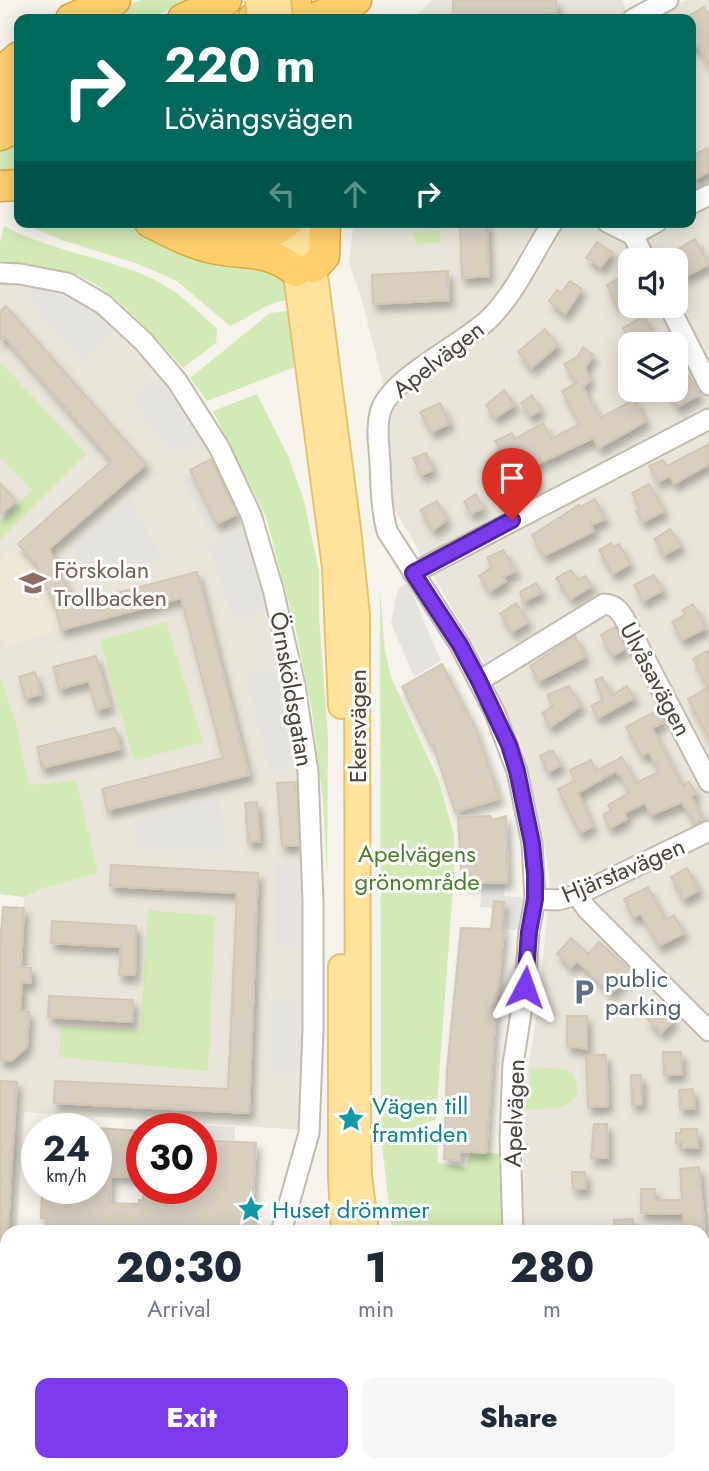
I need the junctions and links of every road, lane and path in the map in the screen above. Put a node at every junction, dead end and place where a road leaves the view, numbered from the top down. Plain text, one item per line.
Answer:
1 (79, 0) edge
2 (115, 0) edge
3 (226, 0) edge
4 (296, 0) edge
5 (356, 0) edge
6 (368, 0) edge
7 (668, 0) edge
8 (66, 14) edge
9 (83, 14) edge
10 (194, 14) edge
11 (264, 14) edge
12 (325, 14) edge
13 (353, 14) edge
14 (642, 14) edge
15 (14, 61) edge
16 (0, 73) edge
17 (162, 228) edge
18 (163, 228) edge
19 (279, 228) edge
20 (290, 228) edge
21 (307, 228) edge
22 (325, 228) edge
23 (549, 228) edge
24 (619, 228) edge
25 (646, 228) edge
26 (633, 235) junction
27 (640, 248) edge
28 (0, 273) edge
29 (303, 275) junction
30 (675, 318) edge
31 (709, 384) edge
32 (709, 419) edge
33 (413, 573) junction
34 (479, 681) junction
35 (709, 782) edge
36 (709, 831) edge
37 (577, 895) junction
38 (535, 899) junction
39 (349, 1013) junction
40 (709, 1031) edge
41 (349, 1133) junction
42 (283, 1225) edge
43 (344, 1225) edge
44 (365, 1225) edge
45 (513, 1225) edge

1 - 8 highway
2 - 9 highway
3 - 10 highway
4 - 11 highway
5 - 12 highway
6 - 13 highway
7 - 14 street
15 - 16 highway
17 - 29 highway
18 - 19 highway
20 - 29 main road, Ekersvägen
21 - 29 main road, Ekersvägen
22 - 29 highway
23 - 33 street, Apelvägen
24 - 26 street
25 - 26 street
26 - 27 street
28 - 42 street, Örnsköldsgatan
29 - 39 main road, Ekersvägen
29 - 39 main road, Ekersvägen
30 - 31 street
32 - 33 street
33 - 34 street, Apelvägen
34 - 35 street, Ulvåsavägen
34 - 38 street, Apelvägen
36 - 37 street, Hjärstavägen
37 - 38 street, Hjärstavägen
37 - 40 street
38 - 45 street, Apelvägen
39 - 41 main road, Ekersvägen
41 - 43 main road, Ekersvägen
41 - 44 main road, Ekersvägen

